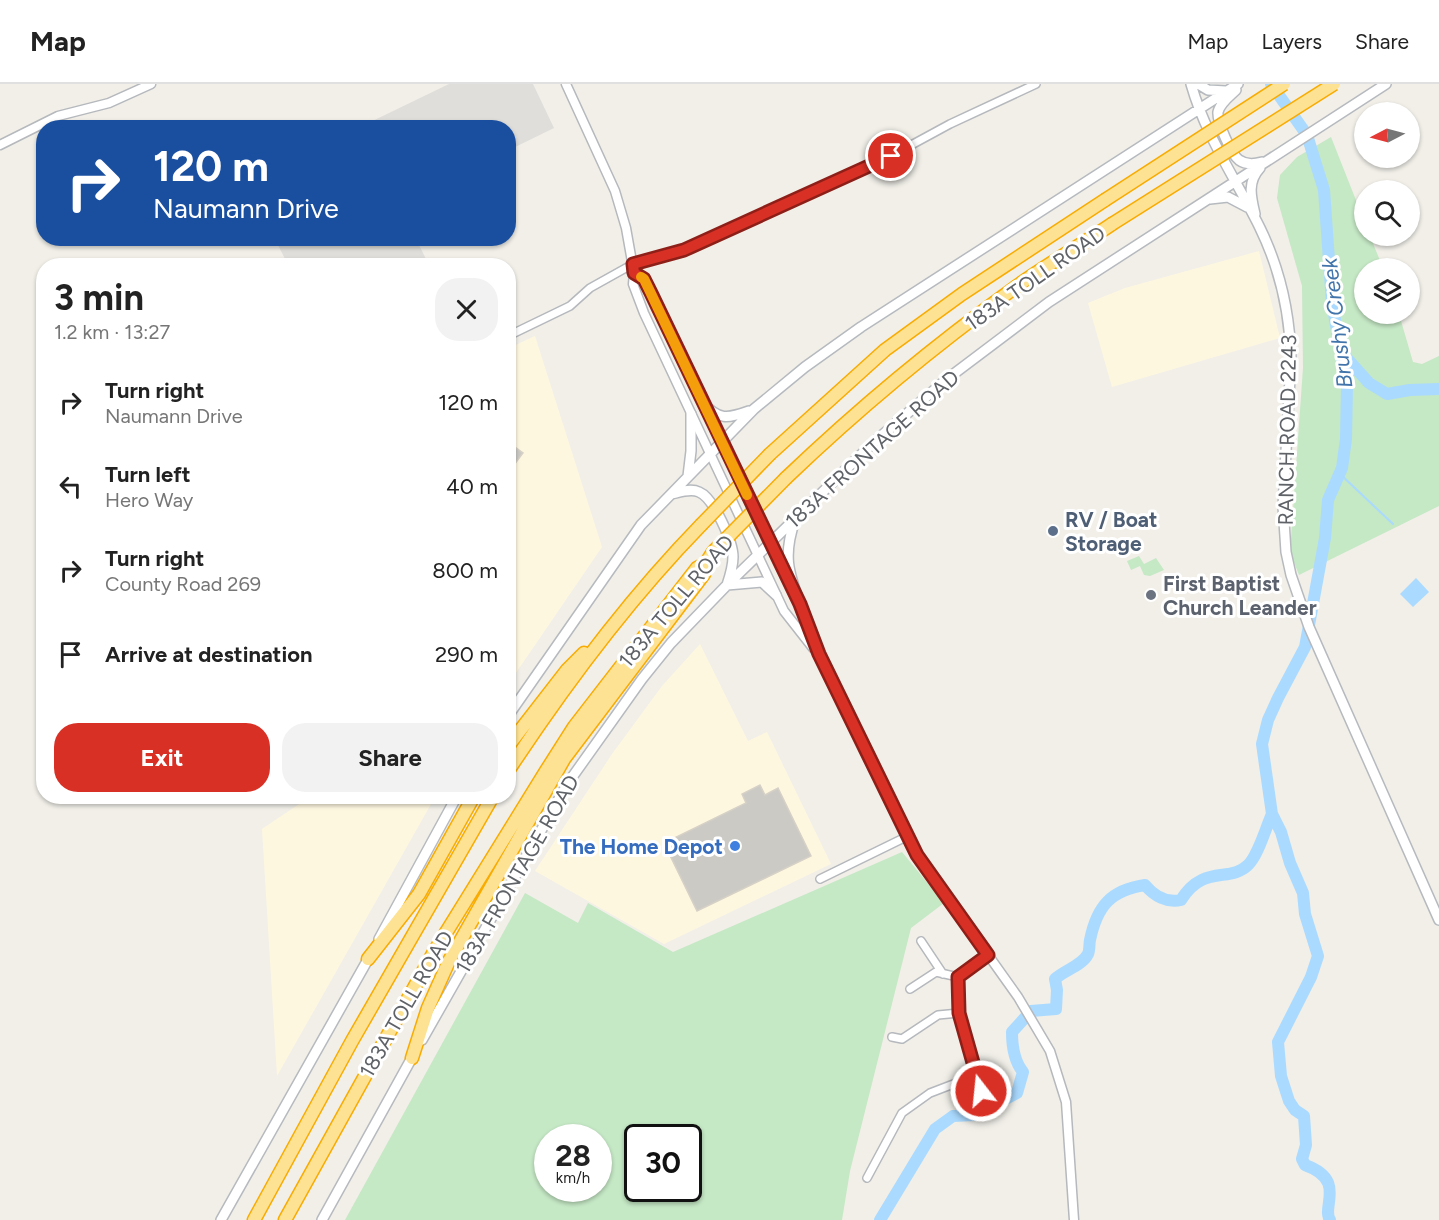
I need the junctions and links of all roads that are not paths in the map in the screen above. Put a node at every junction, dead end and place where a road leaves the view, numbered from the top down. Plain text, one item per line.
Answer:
1 (151, 84) edge
2 (566, 84) edge
3 (1036, 84) edge
4 (1191, 84) edge
5 (1198, 84) edge
6 (1240, 84) edge
7 (1284, 84) edge
8 (1334, 84) edge
9 (1386, 84) edge
10 (1229, 92) junction
11 (1199, 108) junction
12 (50, 120) edge
13 (36, 127) edge
14 (0, 145) edge
15 (1266, 162) junction
16 (1234, 181) junction
17 (1200, 203) junction
18 (1249, 209) junction
19 (1258, 225) junction
20 (633, 268) junction
21 (516, 332) edge
22 (703, 403) junction
23 (754, 409) junction
24 (691, 414) junction
25 (722, 441) junction
26 (709, 453) junction
27 (688, 476) junction
28 (669, 495) junction
29 (797, 517) junction
30 (770, 543) junction
31 (758, 555) junction
32 (710, 557) junction
33 (728, 585) junction
34 (776, 595) junction
35 (800, 604) junction
36 (608, 629) junction
37 (819, 654) junction
38 (516, 704) edge
39 (516, 736) edge
40 (516, 759) edge
41 (453, 804) edge
42 (470, 804) edge
43 (488, 804) edge
44 (908, 836) junction
45 (820, 879) dead end
46 (1439, 920) edge
47 (921, 941) dead end
48 (988, 955) junction
49 (368, 958) junction
50 (943, 974) junction
51 (958, 977) junction
52 (910, 989) dead end
53 (959, 1013) junction
54 (892, 1037) dead end
55 (412, 1058) junction
56 (977, 1075) junction
57 (981, 1091) dead end
58 (867, 1178) dead end
59 (220, 1220) edge
60 (254, 1220) edge
61 (285, 1220) edge
62 (322, 1220) edge
63 (1074, 1220) edge

1 - 12 street
2 - 20 street
3 - 20 street
4 - 11 main road, RANCH ROAD 2243
5 - 10 main road
6 - 10 main road
7 - 36 highway, 183A TOLL ROAD, bridge
8 - 32 highway, 183A TOLL ROAD, bridge
9 - 15 main road, 183A FRONTAGE ROAD
10 - 11 main road
10 - 15 main road
11 - 16 main road, RANCH ROAD 2243
11 - 23 main road
13 - 14 street
15 - 16 main road, 183A FRONTAGE ROAD
15 - 19 main road
16 - 17 main road, 183A FRONTAGE ROAD
16 - 18 main road, RANCH ROAD 2243
17 - 18 main road
17 - 29 main road, 183A FRONTAGE ROAD
18 - 19 main road, RANCH ROAD 2243
19 - 46 main road, RANCH ROAD 2243
20 - 21 street
20 - 22 street
20 - 24 street
22 - 23 main road
22 - 25 street
23 - 25 main road
24 - 26 street
24 - 27 main road
25 - 26 main road
25 - 30 street
26 - 27 main road
26 - 31 street
27 - 28 main road
28 - 33 main road
28 - 38 main road
29 - 30 main road, 183A FRONTAGE ROAD
29 - 35 main road
30 - 31 main road, 183A FRONTAGE ROAD
30 - 35 street
31 - 33 main road, 183A FRONTAGE ROAD
31 - 34 street
32 - 55 highway
32 - 61 highway, 183A TOLL ROAD
33 - 34 main road
33 - 55 main road, 183A FRONTAGE ROAD
34 - 37 street
35 - 37 street
36 - 39 highway
36 - 40 highway, 183A TOLL ROAD
37 - 44 street
41 - 49 main road
42 - 49 highway
43 - 60 highway, 183A TOLL ROAD
44 - 45 street
44 - 48 street
47 - 50 street
48 - 51 street
48 - 63 street
49 - 59 main road
50 - 51 street
50 - 52 street
51 - 53 street
53 - 54 street
53 - 56 street
55 - 62 main road, 183A FRONTAGE ROAD
56 - 57 street
56 - 58 street

